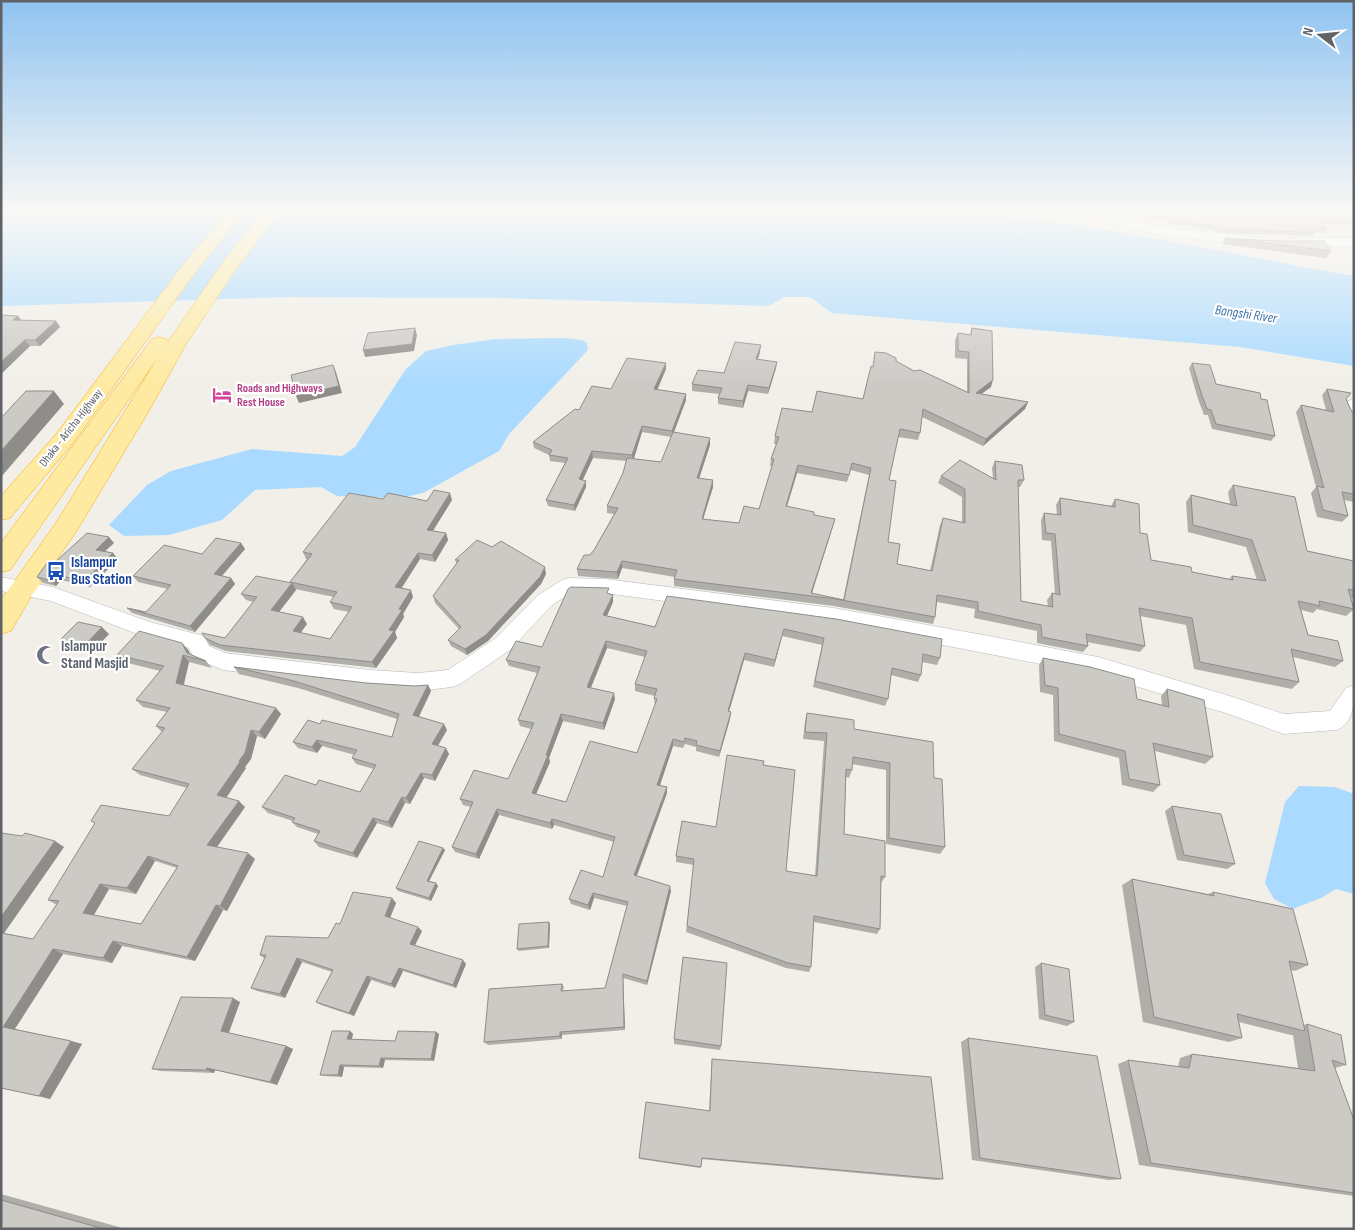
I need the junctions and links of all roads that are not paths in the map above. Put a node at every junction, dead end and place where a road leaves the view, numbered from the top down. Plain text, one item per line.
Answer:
1 (188, 270) edge
2 (207, 270) edge
3 (226, 270) edge
4 (156, 344) junction
5 (1, 512) edge
6 (2, 562) edge
7 (12, 586) edge
8 (1, 623) edge
9 (1354, 694) edge

1 - 4 highway
2 - 4 highway
3 - 4 highway
4 - 5 highway, Dhaka - Aricha Highway
4 - 6 highway
4 - 7 highway
7 - 8 highway
7 - 9 street

